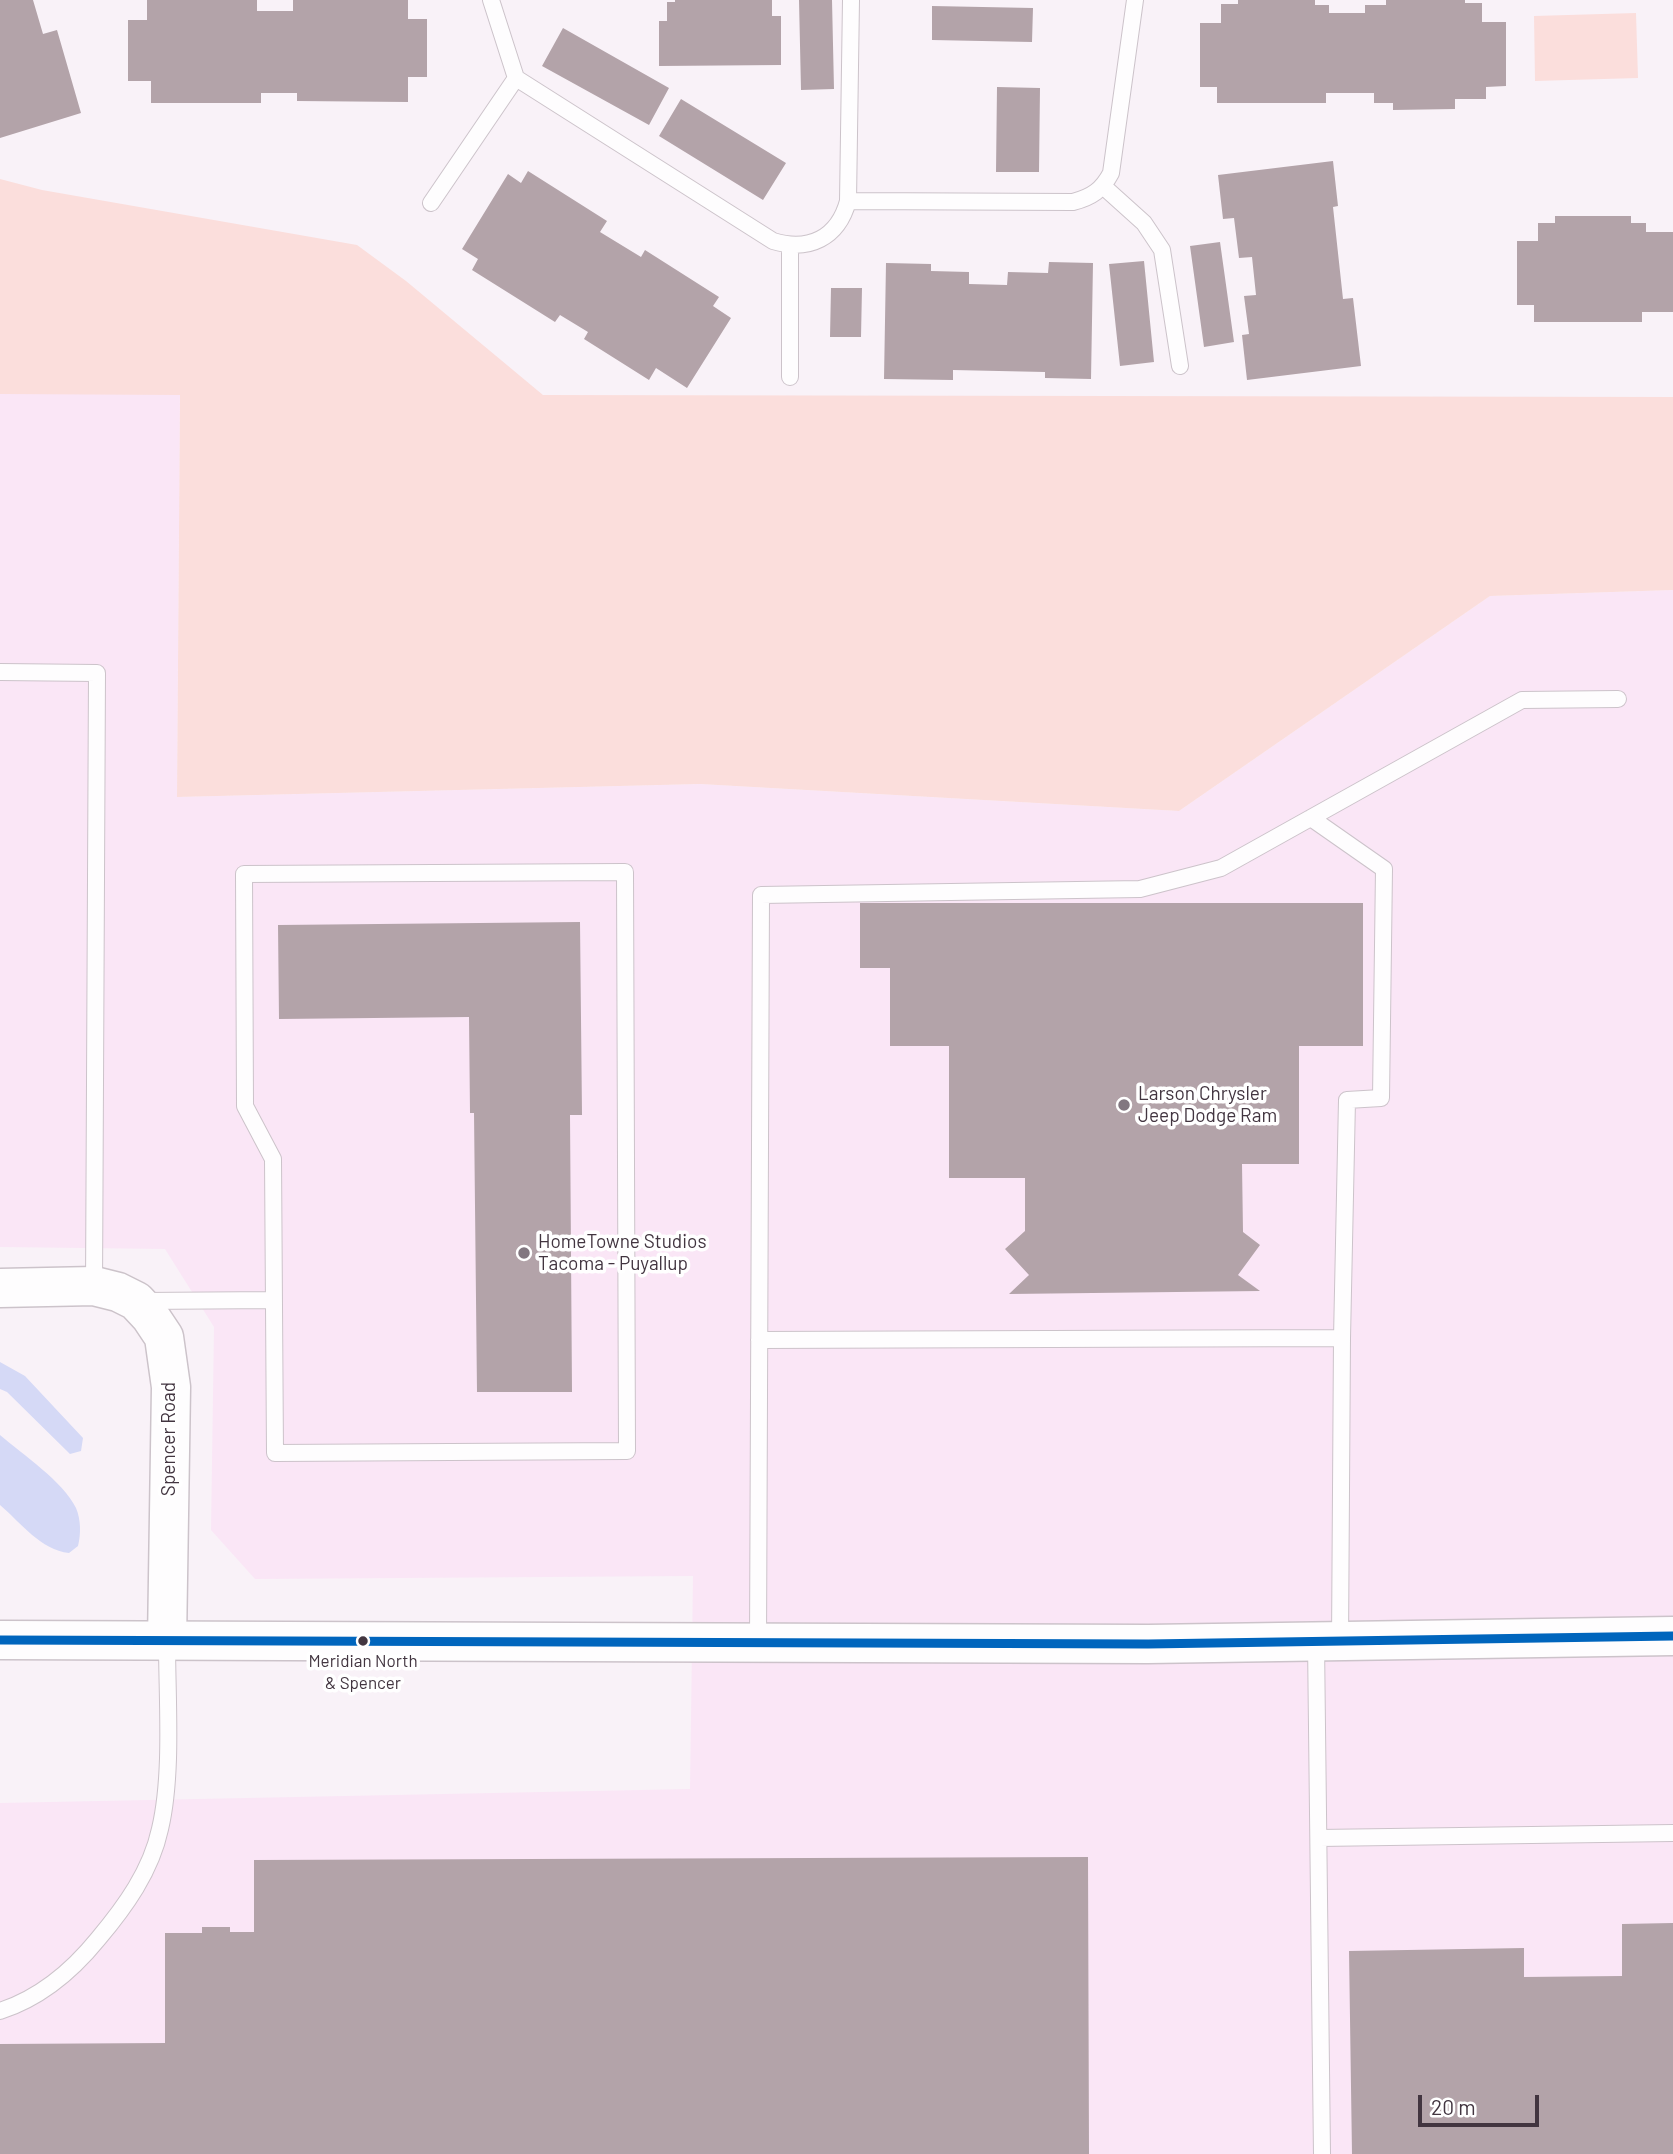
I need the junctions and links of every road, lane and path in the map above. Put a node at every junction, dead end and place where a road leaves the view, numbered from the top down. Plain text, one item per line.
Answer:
1 (491, 0) edge
2 (851, 0) edge
3 (1135, 0) edge
4 (516, 78) junction
5 (1104, 187) junction
6 (848, 201) junction
7 (431, 203) dead end
8 (790, 246) junction
9 (1180, 366) dead end
10 (790, 377) dead end
11 (0, 673) edge
12 (1618, 699) dead end
13 (1311, 818) junction
14 (93, 1286) junction
15 (0, 1288) edge
16 (274, 1300) junction
17 (136, 1301) junction
18 (1342, 1338) junction
19 (760, 1340) junction
20 (1673, 1636) edge
21 (0, 1640) edge
22 (167, 1642) junction
23 (1328, 1642) junction
24 (758, 1643) junction
25 (1673, 1833) edge
26 (1319, 1838) junction
27 (0, 2011) edge
28 (1322, 2154) edge

1 - 4 lane
2 - 6 lane
3 - 5 lane
4 - 7 lane
4 - 8 lane
5 - 6 lane
5 - 9 lane
6 - 8 lane
8 - 10 lane
11 - 14 lane
12 - 13 lane
13 - 18 lane
13 - 19 lane
14 - 15 main road, Spencer Road
14 - 17 main road, Spencer Road
16 - 16 lane
16 - 17 lane
17 - 22 main road, Spencer Road
18 - 19 lane
18 - 23 lane
19 - 24 lane
20 - 23 main road
21 - 22 main road
22 - 24 main road
22 - 27 lane
23 - 24 main road
23 - 26 lane
25 - 26 lane
26 - 28 lane

